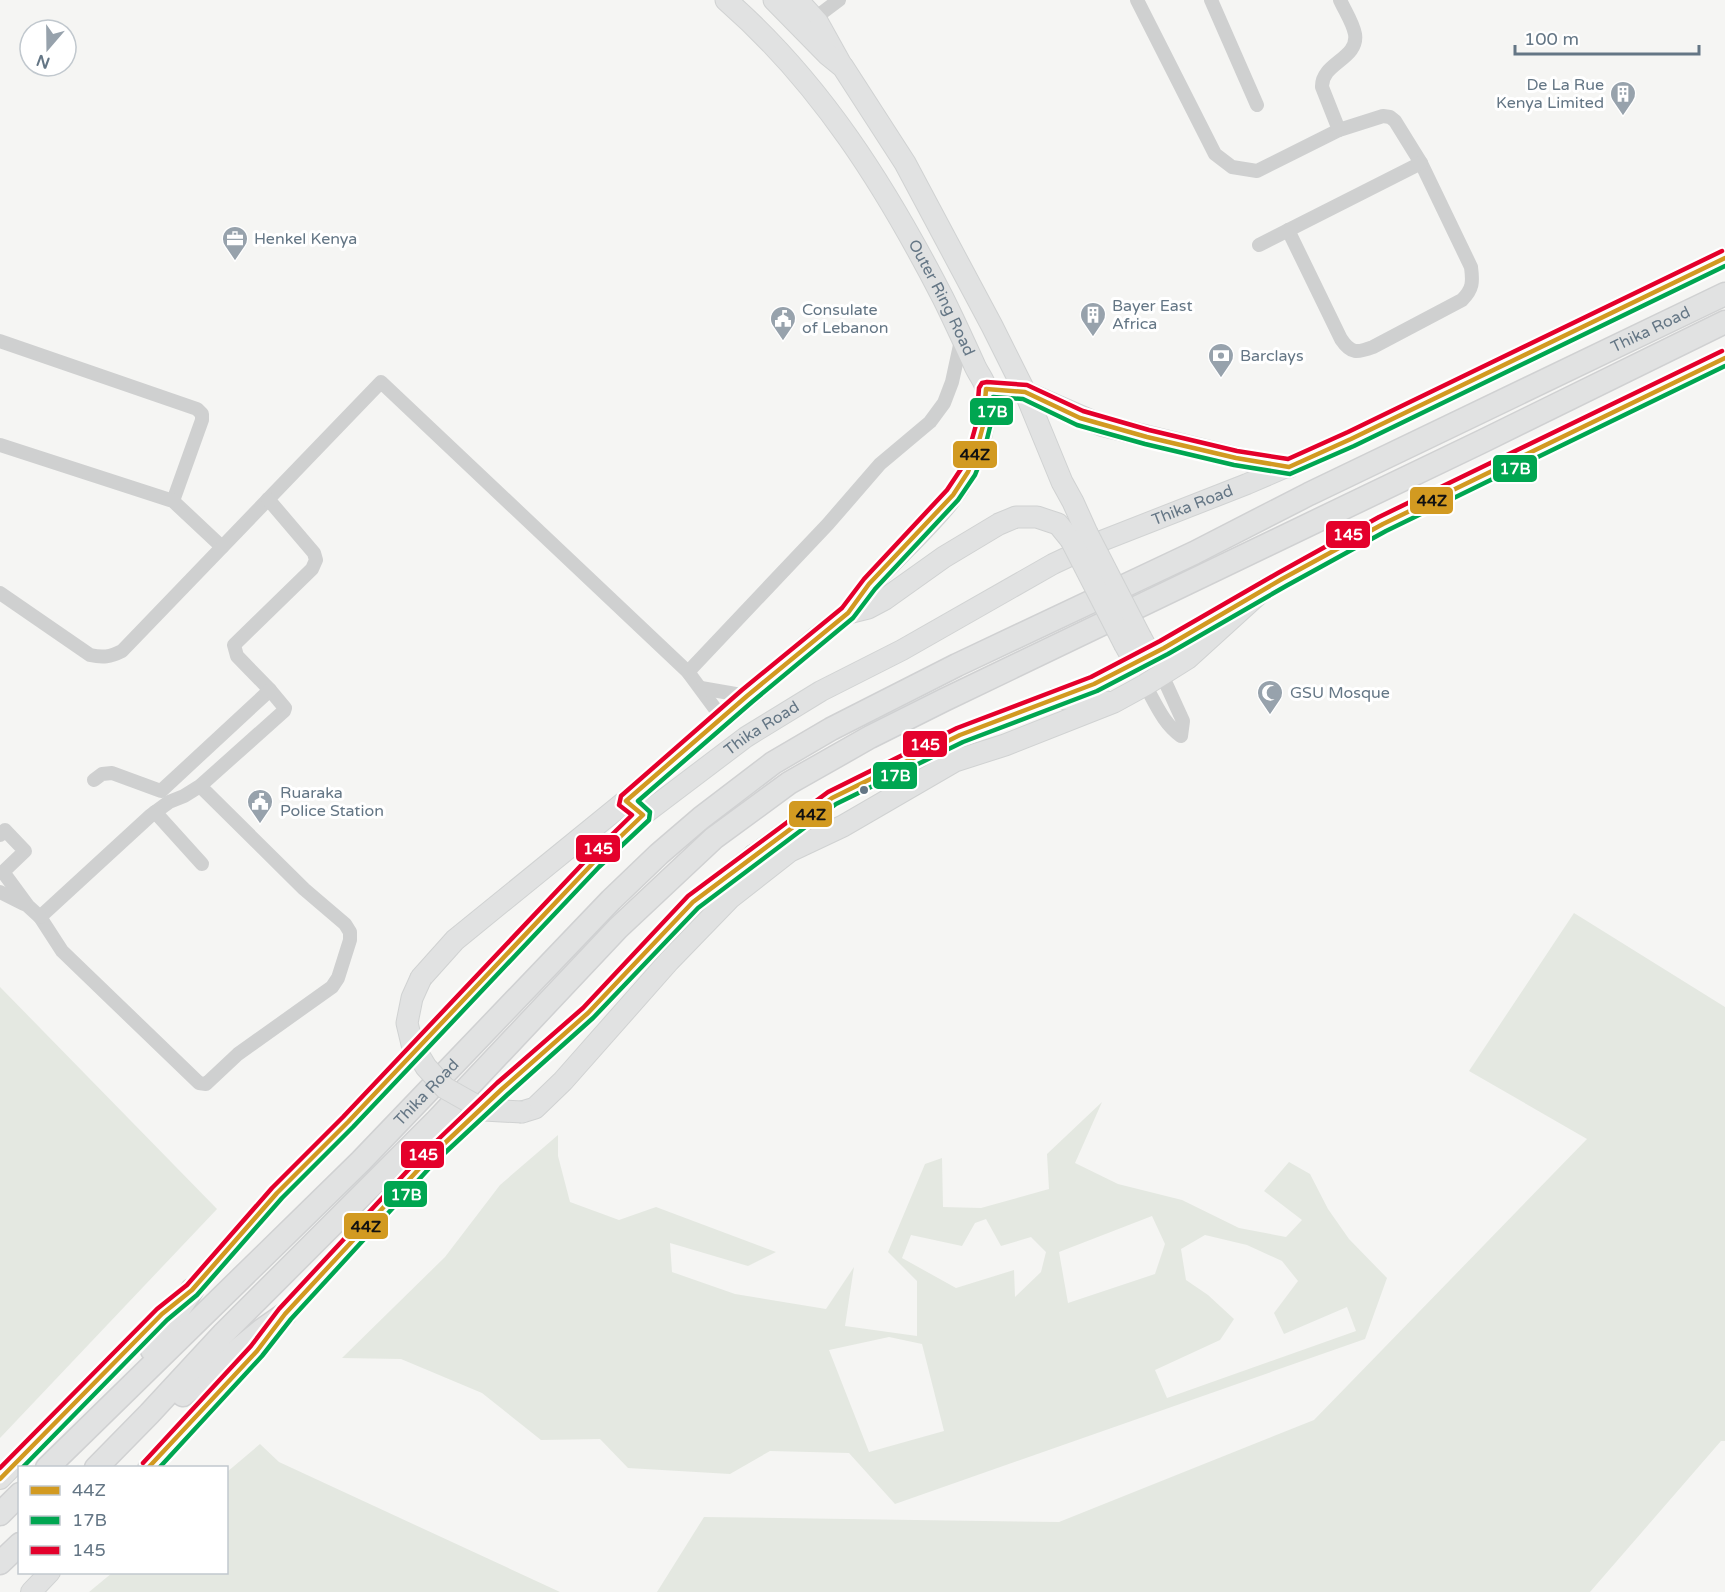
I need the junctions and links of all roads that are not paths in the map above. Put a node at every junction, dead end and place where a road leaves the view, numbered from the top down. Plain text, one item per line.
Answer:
1 (726, 0) edge
2 (774, 0) edge
3 (798, 0) edge
4 (839, 0) edge
5 (1137, 0) edge
6 (1211, 0) edge
7 (1340, 0) edge
8 (814, 18) junction
9 (843, 68) junction
10 (1257, 105) dead end
11 (1339, 130) junction
12 (1422, 163) junction
13 (1288, 230) junction
14 (1259, 245) dead end
15 (1725, 258) edge
16 (1725, 294) edge
17 (1725, 322) edge
18 (962, 336) junction
19 (0, 341) edge
20 (1725, 358) edge
21 (1024, 392) junction
22 (0, 445) edge
23 (1289, 466) junction
24 (268, 499) junction
25 (173, 501) junction
26 (1072, 532) junction
27 (222, 547) junction
28 (1264, 589) junction
29 (0, 593) edge
30 (848, 613) junction
31 (1138, 651) junction
32 (688, 672) junction
33 (701, 688) junction
34 (270, 690) junction
35 (747, 696) junction
36 (1055, 698) junction
37 (1114, 702) junction
38 (722, 718) junction
39 (94, 780) dead end
40 (200, 786) junction
41 (165, 797) junction
42 (626, 801) junction
43 (155, 812) junction
44 (643, 815) junction
45 (0, 835) edge
46 (754, 855) junction
47 (202, 864) dead end
48 (1, 874) edge
49 (740, 890) junction
50 (0, 892) edge
51 (28, 906) junction
52 (40, 917) junction
53 (192, 1290) junction
54 (285, 1314) junction
55 (128, 1387) junction
56 (149, 1414) junction
57 (48, 1466) edge
58 (97, 1466) edge
59 (149, 1466) edge
60 (0, 1479) edge
61 (18, 1496) edge
62 (0, 1514) edge
63 (18, 1546) edge
64 (0, 1563) edge
65 (48, 1574) edge
66 (31, 1592) edge

1 - 18 main road, Outer Ring Road
2 - 9 main road, Outer Ring Road
3 - 8 main road, Outer Ring Road
4 - 8 street
5 - 11 street
6 - 10 street
7 - 11 street
8 - 9 main road, Outer Ring Road
9 - 21 main road, Outer Ring Road
11 - 12 street
12 - 13 street
12 - 13 street
13 - 14 street
15 - 23 main road, Thika Road
16 - 55 highway, Thika Road
17 - 56 highway, Thika Road
18 - 30 main road, Outer Ring Road
18 - 32 street
19 - 25 street
20 - 28 main road
21 - 23 main road
21 - 26 main road, Outer Ring Road
22 - 25 street
23 - 44 main road, Thika Road
24 - 27 street
24 - 32 street
24 - 34 street
25 - 27 street
26 - 30 main road
26 - 31 main road, Outer Ring Road, bridge
27 - 29 street
28 - 31 main road
28 - 37 main road
30 - 35 main road
31 - 36 main road
32 - 33 street
33 - 35 street
33 - 38 street
34 - 40 street
34 - 41 street
35 - 38 main road
36 - 37 main road
36 - 46 main road
37 - 49 main road
38 - 42 main road
39 - 41 street
40 - 41 street
40 - 52 street
41 - 43 street
42 - 44 main road
42 - 49 main road, bridge
43 - 47 street
43 - 52 street
44 - 53 main road, Thika Road
45 - 48 street
46 - 49 main road
46 - 54 main road
48 - 51 street
50 - 51 street
51 - 52 street
53 - 55 highway
53 - 60 main road, Thika Road
54 - 56 highway
54 - 59 main road
55 - 57 highway, Thika Road
56 - 58 highway, Thika Road
61 - 62 highway
63 - 64 highway
65 - 66 main road

